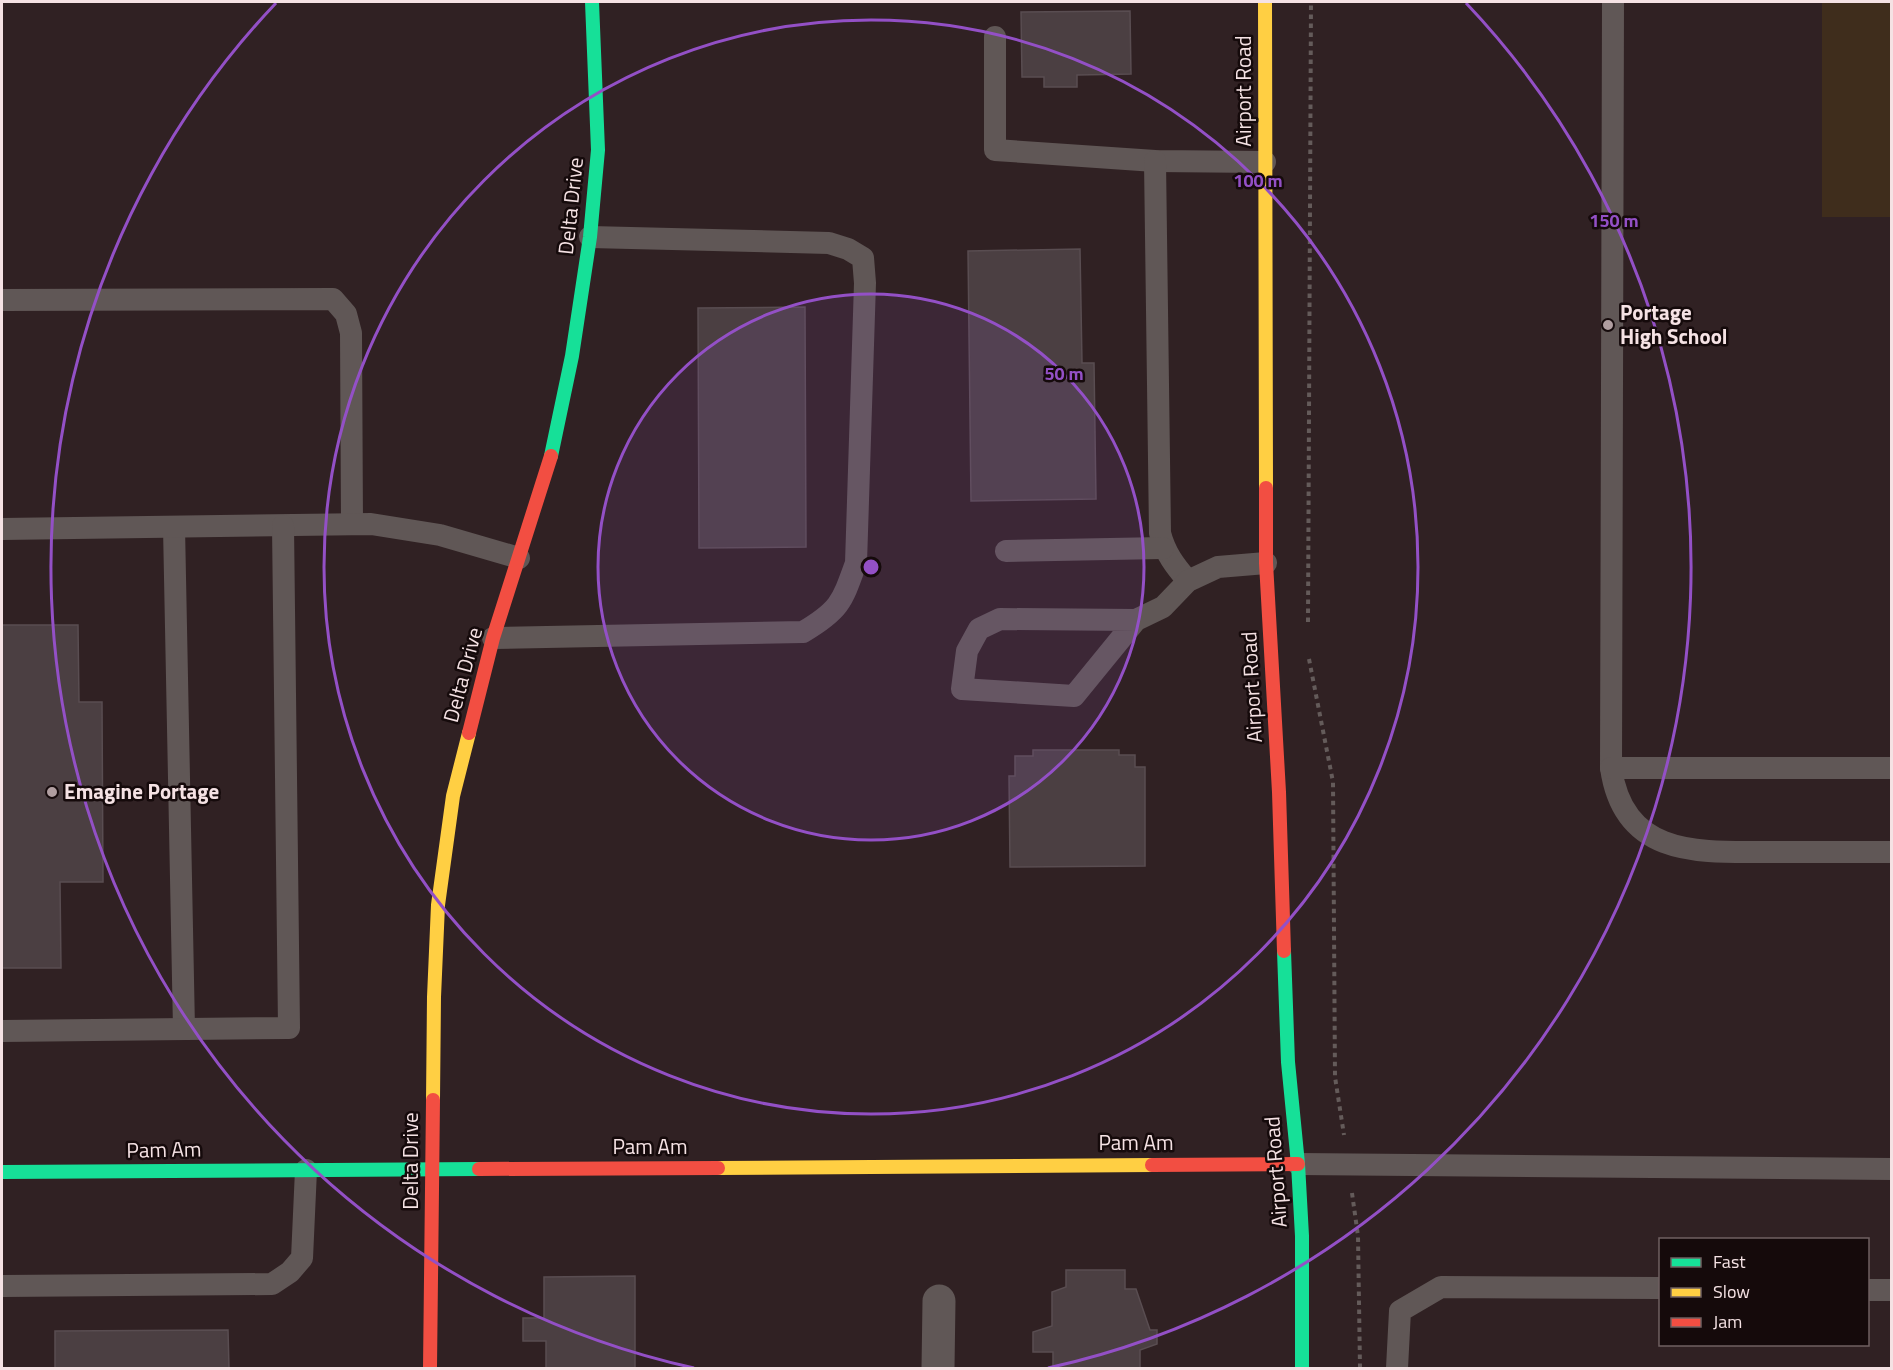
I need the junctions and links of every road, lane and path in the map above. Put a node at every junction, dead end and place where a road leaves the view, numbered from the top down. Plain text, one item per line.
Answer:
1 (592, 2) edge
2 (1265, 2) edge
3 (1311, 2) edge
4 (1613, 2) edge
5 (994, 37) dead end
6 (1155, 161) junction
7 (1264, 162) junction
8 (590, 237) junction
9 (2, 300) edge
10 (352, 524) junction
11 (283, 526) junction
12 (174, 527) junction
13 (2, 529) edge
14 (1163, 548) junction
15 (1006, 551) dead end
16 (519, 558) junction
17 (1266, 563) junction
18 (1188, 581) junction
19 (1136, 620) junction
20 (1308, 625) dead end
21 (493, 639) junction
22 (1307, 649) dead end
23 (1611, 768) junction
24 (1892, 768) edge
25 (1892, 852) edge
26 (184, 1029) junction
27 (2, 1031) edge
28 (1298, 1164) junction
29 (1348, 1164) junction
30 (1892, 1168) edge
31 (432, 1169) junction
32 (306, 1170) junction
33 (2, 1172) edge
34 (2, 1286) edge
35 (1659, 1288) edge
36 (1869, 1290) edge
37 (1892, 1290) edge
38 (939, 1301) dead end
39 (430, 1368) edge
40 (938, 1368) edge
41 (1302, 1368) edge
42 (1360, 1368) edge
43 (1397, 1368) edge

1 - 8 street, Delta Drive
2 - 7 street, Airport Road
3 - 20 path
4 - 23 lane
5 - 6 lane
6 - 7 lane
6 - 14 lane
7 - 17 street, Airport Road
8 - 16 street, Delta Drive
8 - 21 lane
9 - 10 lane
10 - 11 lane
10 - 16 lane
11 - 12 lane
11 - 26 lane
12 - 13 lane
12 - 26 lane
14 - 15 lane
14 - 18 lane
16 - 21 street, Delta Drive
17 - 18 lane
17 - 28 street, Airport Road
18 - 19 lane
19 - 19 lane
21 - 31 street, Delta Drive
22 - 29 path
23 - 24 lane
23 - 25 lane
26 - 27 lane
28 - 29 lane
28 - 31 street, Pam Am
28 - 41 street, Airport Road
29 - 30 lane
29 - 42 path
31 - 32 street, Pam Am
31 - 39 street, Delta Drive
32 - 33 street, Pam Am
32 - 34 lane
35 - 43 lane
36 - 37 lane
38 - 40 street

